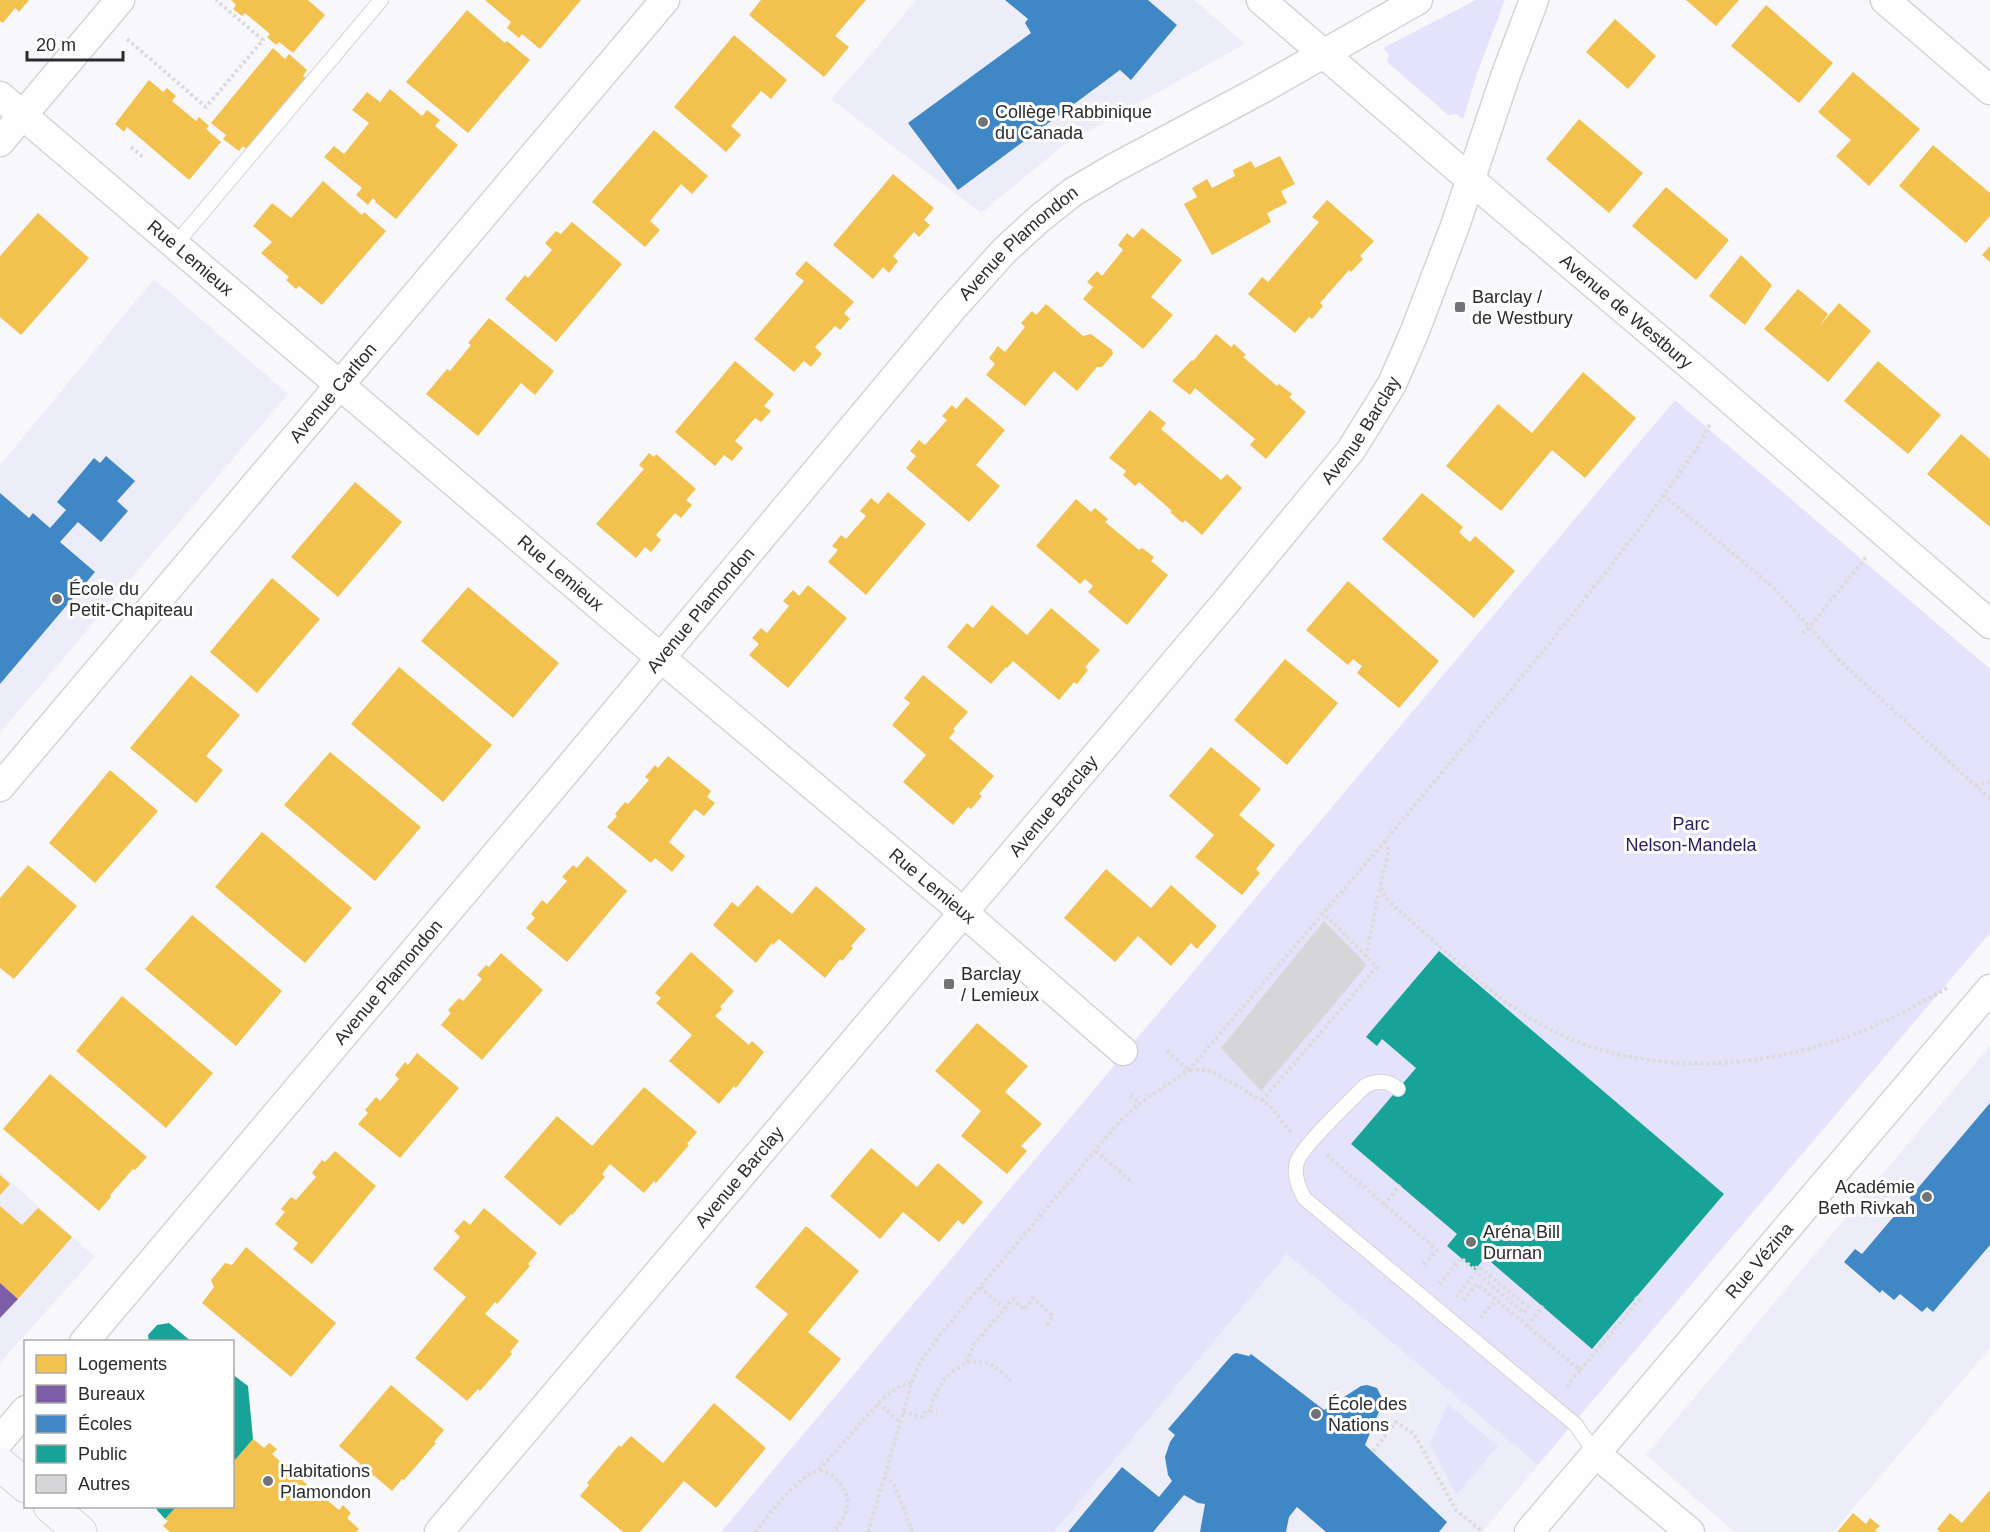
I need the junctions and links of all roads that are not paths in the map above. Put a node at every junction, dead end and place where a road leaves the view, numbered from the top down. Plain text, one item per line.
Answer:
1 (120, 0) edge
2 (381, 0) edge
3 (665, 0) edge
4 (1261, 0) edge
5 (1418, 0) edge
6 (1534, 0) edge
7 (1885, 0) edge
8 (1324, 54) junction
9 (1990, 90) edge
10 (0, 96) edge
11 (24, 115) junction
12 (0, 142) edge
13 (1470, 180) junction
14 (175, 244) junction
15 (340, 384) junction
16 (1990, 624) edge
17 (661, 658) junction
18 (0, 787) edge
19 (963, 912) junction
20 (1990, 989) edge
21 (1123, 1051) dead end
22 (1398, 1089) dead end
23 (85, 1340) edge
24 (24, 1412) edge
25 (0, 1440) edge
26 (1595, 1453) junction
27 (0, 1464) edge
28 (24, 1483) edge
29 (52, 1508) edge
30 (80, 1532) edge
31 (439, 1532) edge
32 (1529, 1532) edge
33 (1690, 1532) edge

1 - 11 street
2 - 14 lane
3 - 15 street, Avenue Carlton
4 - 8 street, Avenue de Westbury
5 - 8 street, Avenue Plamondon
6 - 13 street, Avenue Barclay
7 - 9 street
8 - 13 street, Avenue de Westbury
8 - 17 street, Avenue Plamondon
10 - 11 street, Rue Lemieux
11 - 12 street
11 - 14 street, Rue Lemieux
13 - 16 street, Avenue de Westbury
13 - 19 street, Avenue Barclay
14 - 15 street, Rue Lemieux
15 - 17 street, Rue Lemieux
15 - 18 street, Avenue Carlton
17 - 19 street, Rue Lemieux
17 - 23 street, Avenue Plamondon
19 - 21 street, Rue Lemieux
19 - 31 street, Avenue Barclay
20 - 26 street, Rue Vézina
22 - 26 lane
24 - 25 street
26 - 32 street, Rue Vézina
26 - 33 street
27 - 28 street
29 - 30 street

